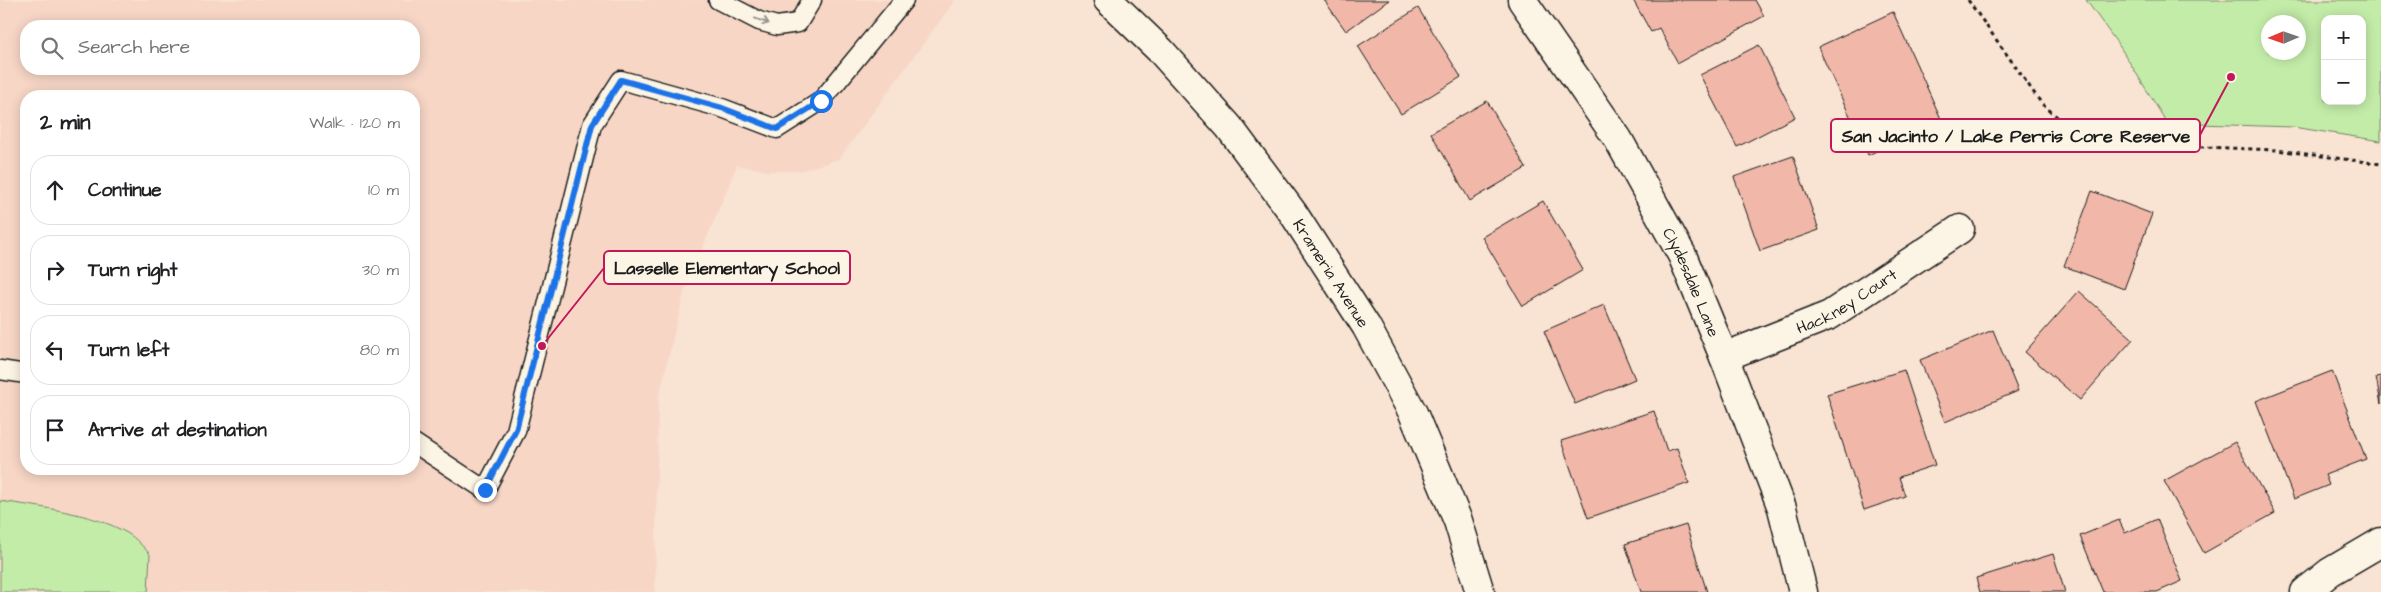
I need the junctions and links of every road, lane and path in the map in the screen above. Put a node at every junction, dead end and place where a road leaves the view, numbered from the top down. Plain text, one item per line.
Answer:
1 (718, 0) edge
2 (812, 0) edge
3 (904, 0) edge
4 (1108, 0) edge
5 (1522, 0) edge
6 (1968, 0) edge
7 (2381, 164) edge
8 (1960, 229) dead end
9 (1724, 358) junction
10 (0, 370) edge
11 (20, 373) edge
12 (420, 446) edge
13 (2381, 542) edge
14 (1480, 592) edge
15 (1803, 592) edge
16 (2305, 592) edge

1 -> 2 lane
3 - 12 lane
4 - 14 street, Krameria Avenue
5 - 9 street, Clydesdale Lane
6 - 7 path
8 - 9 street, Hackney Court
9 - 15 street, Clydesdale Lane
10 - 11 lane
13 - 16 street

